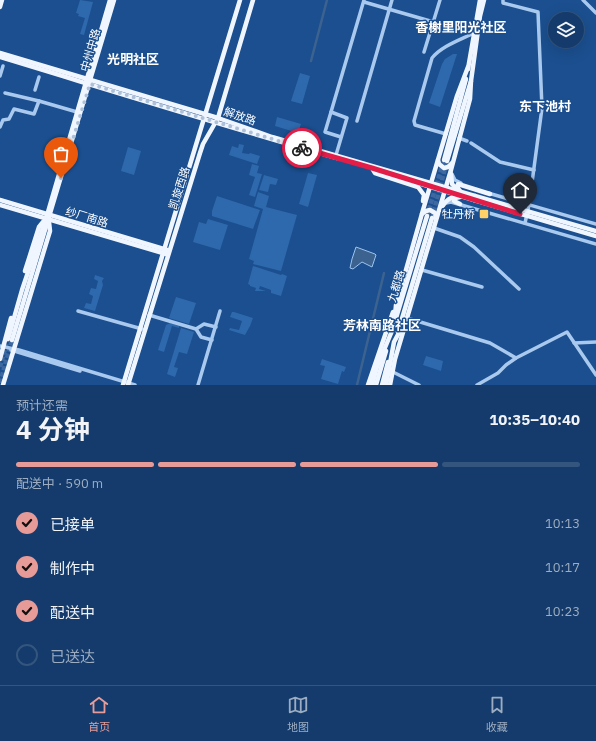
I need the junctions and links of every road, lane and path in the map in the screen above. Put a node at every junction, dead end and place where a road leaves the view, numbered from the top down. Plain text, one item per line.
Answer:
1 (2, 0) edge
2 (110, 0) edge
3 (114, 0) edge
4 (240, 0) edge
5 (252, 0) edge
6 (392, 0) edge
7 (440, 0) edge
8 (480, 0) edge
9 (484, 0) edge
10 (503, 0) edge
11 (583, 0) edge
12 (364, 1) edge
13 (0, 7) edge
14 (390, 10) junction
15 (596, 13) edge
16 (433, 22) junction
17 (451, 27) dead end
18 (474, 33) junction
19 (424, 52) dead end
20 (0, 53) edge
21 (0, 57) edge
22 (3, 66) dead end
23 (468, 67) junction
24 (0, 76) edge
25 (39, 77) dead end
26 (471, 81) junction
27 (88, 82) junction
28 (35, 90) dead end
29 (5, 93) dead end
30 (39, 101) junction
31 (77, 112) junction
32 (330, 112) junction
33 (206, 117) junction
34 (217, 120) junction
35 (358, 121) dead end
36 (0, 127) edge
37 (446, 134) junction
38 (341, 137) junction
39 (459, 138) junction
40 (336, 155) junction
41 (438, 158) junction
42 (448, 161) junction
43 (372, 168) junction
44 (451, 170) junction
45 (534, 170) junction
46 (434, 171) junction
47 (418, 179) junction
48 (430, 184) junction
49 (445, 189) junction
50 (462, 194) junction
51 (490, 194) junction
52 (475, 198) junction
53 (0, 200) edge
54 (460, 204) junction
55 (0, 205) edge
56 (529, 206) junction
57 (442, 207) junction
58 (528, 211) junction
59 (426, 214) junction
60 (48, 217) junction
61 (525, 223) junction
62 (596, 224) edge
63 (435, 226) junction
64 (596, 231) edge
65 (596, 236) edge
66 (596, 244) edge
67 (166, 252) junction
68 (37, 259) junction
69 (422, 270) junction
70 (36, 278) junction
71 (482, 287) dead end
72 (519, 289) dead end
73 (396, 305) junction
74 (78, 311) dead end
75 (220, 311) dead end
76 (149, 315) junction
77 (407, 318) junction
78 (394, 326) junction
79 (216, 328) junction
80 (196, 329) junction
81 (142, 330) junction
82 (212, 340) junction
83 (394, 342) junction
84 (574, 342) junction
85 (596, 342) edge
86 (1, 346) edge
87 (14, 350) junction
88 (516, 358) junction
89 (0, 359) edge
90 (375, 363) junction
91 (391, 371) junction
92 (596, 375) edge
93 (127, 384) edge
94 (372, 384) edge
95 (3, 385) edge
96 (135, 385) edge
97 (198, 385) edge
98 (382, 385) edge
99 (386, 385) edge
100 (390, 385) edge
101 (419, 385) edge
102 (477, 385) edge

1 - 13 main road
2 - 27 main road, 中州中路
3 - 27 main road, 中州中路
4 - 33 main road, 凯旋西路
5 - 34 main road, 凯旋西路
6 - 14 street
7 - 16 street
8 - 18 main road
9 - 26 main road
10 - 45 street
11 - 15 street
12 - 14 street
12 - 32 street
14 - 16 street
14 - 35 street
16 - 17 street
16 - 19 street
18 - 23 main road
18 - 37 street
20 - 27 main road, 解放路
21 - 27 main road, 解放路
22 - 24 street
23 - 37 main road
23 - 42 main road
25 - 28 street
26 - 39 main road
26 - 42 main road
27 - 31 main road, 中州中路
27 - 33 main road, 解放路
27 - 60 main road, 中州中路
29 - 30 street
30 - 31 street
30 - 36 street
31 - 60 main road, 中州中路
32 - 38 street
32 - 38 street
33 - 34 main road, 解放路
33 - 67 main road, 凯旋西路
34 - 40 main road, 解放路
34 - 43 main road, 解放路
34 - 67 main road, 凯旋西路
37 - 41 main road
38 - 40 street
39 - 42 main road
39 - 45 street
40 - 47 main road, 解放路
41 - 42 main road
41 - 46 main road
42 - 44 main road
43 - 48 main road, 解放路
43 - 59 main road
44 - 49 main road
44 - 50 main road
44 - 51 street
45 - 56 street
46 - 47 main road
46 - 48 main road
47 - 48 main road, 解放路
48 - 49 main road, 解放路
48 - 59 main road
49 - 50 main road, 解放路
49 - 63 main road
50 - 51 main road
50 - 52 main road, 解放路
50 - 54 main road
50 - 57 main road
51 - 56 street
52 - 58 main road, bridge
52 - 65 main road, bridge
53 - 60 main road, 纱厂南路
54 - 57 street
54 - 61 street
55 - 60 main road, 纱厂南路
56 - 58 street
56 - 62 street
57 - 63 main road
58 - 61 street
58 - 64 main road, bridge
59 - 63 main road
59 - 73 main road
59 - 78 main road, 九都路
59 - 83 main road, 九都路
60 - 67 main road, 纱厂南路
60 - 68 main road, 中州中路
60 - 68 main road, 中州中路
60 - 70 main road, 中州中路
60 - 86 main road, 中州中路
61 - 66 street
63 - 69 main road
63 - 72 street
67 - 76 main road, 凯旋西路
67 - 81 main road, 凯旋西路
68 - 70 main road
69 - 71 street
69 - 77 main road
70 - 87 main road, 中州中路
73 - 78 main road
73 - 90 main road, 九都路
74 - 81 street
75 - 79 street
76 - 80 street
76 - 81 main road, 凯旋西路
77 - 83 main road
77 - 88 street
77 - 91 main road
78 - 90 main road
78 - 94 main road, 九都路
79 - 80 street
79 - 82 street
80 - 82 street
81 - 93 main road, 凯旋西路
82 - 97 street
83 - 91 main road
83 - 98 main road, 九都路
84 - 85 street
84 - 88 street
84 - 92 street
86 - 87 street
86 - 89 main road, 中州中路
87 - 93 street
87 - 95 main road, 中州中路
88 - 102 street
90 - 94 main road, 九都路
91 - 99 main road
91 - 100 main road
91 - 101 street
93 - 96 street

